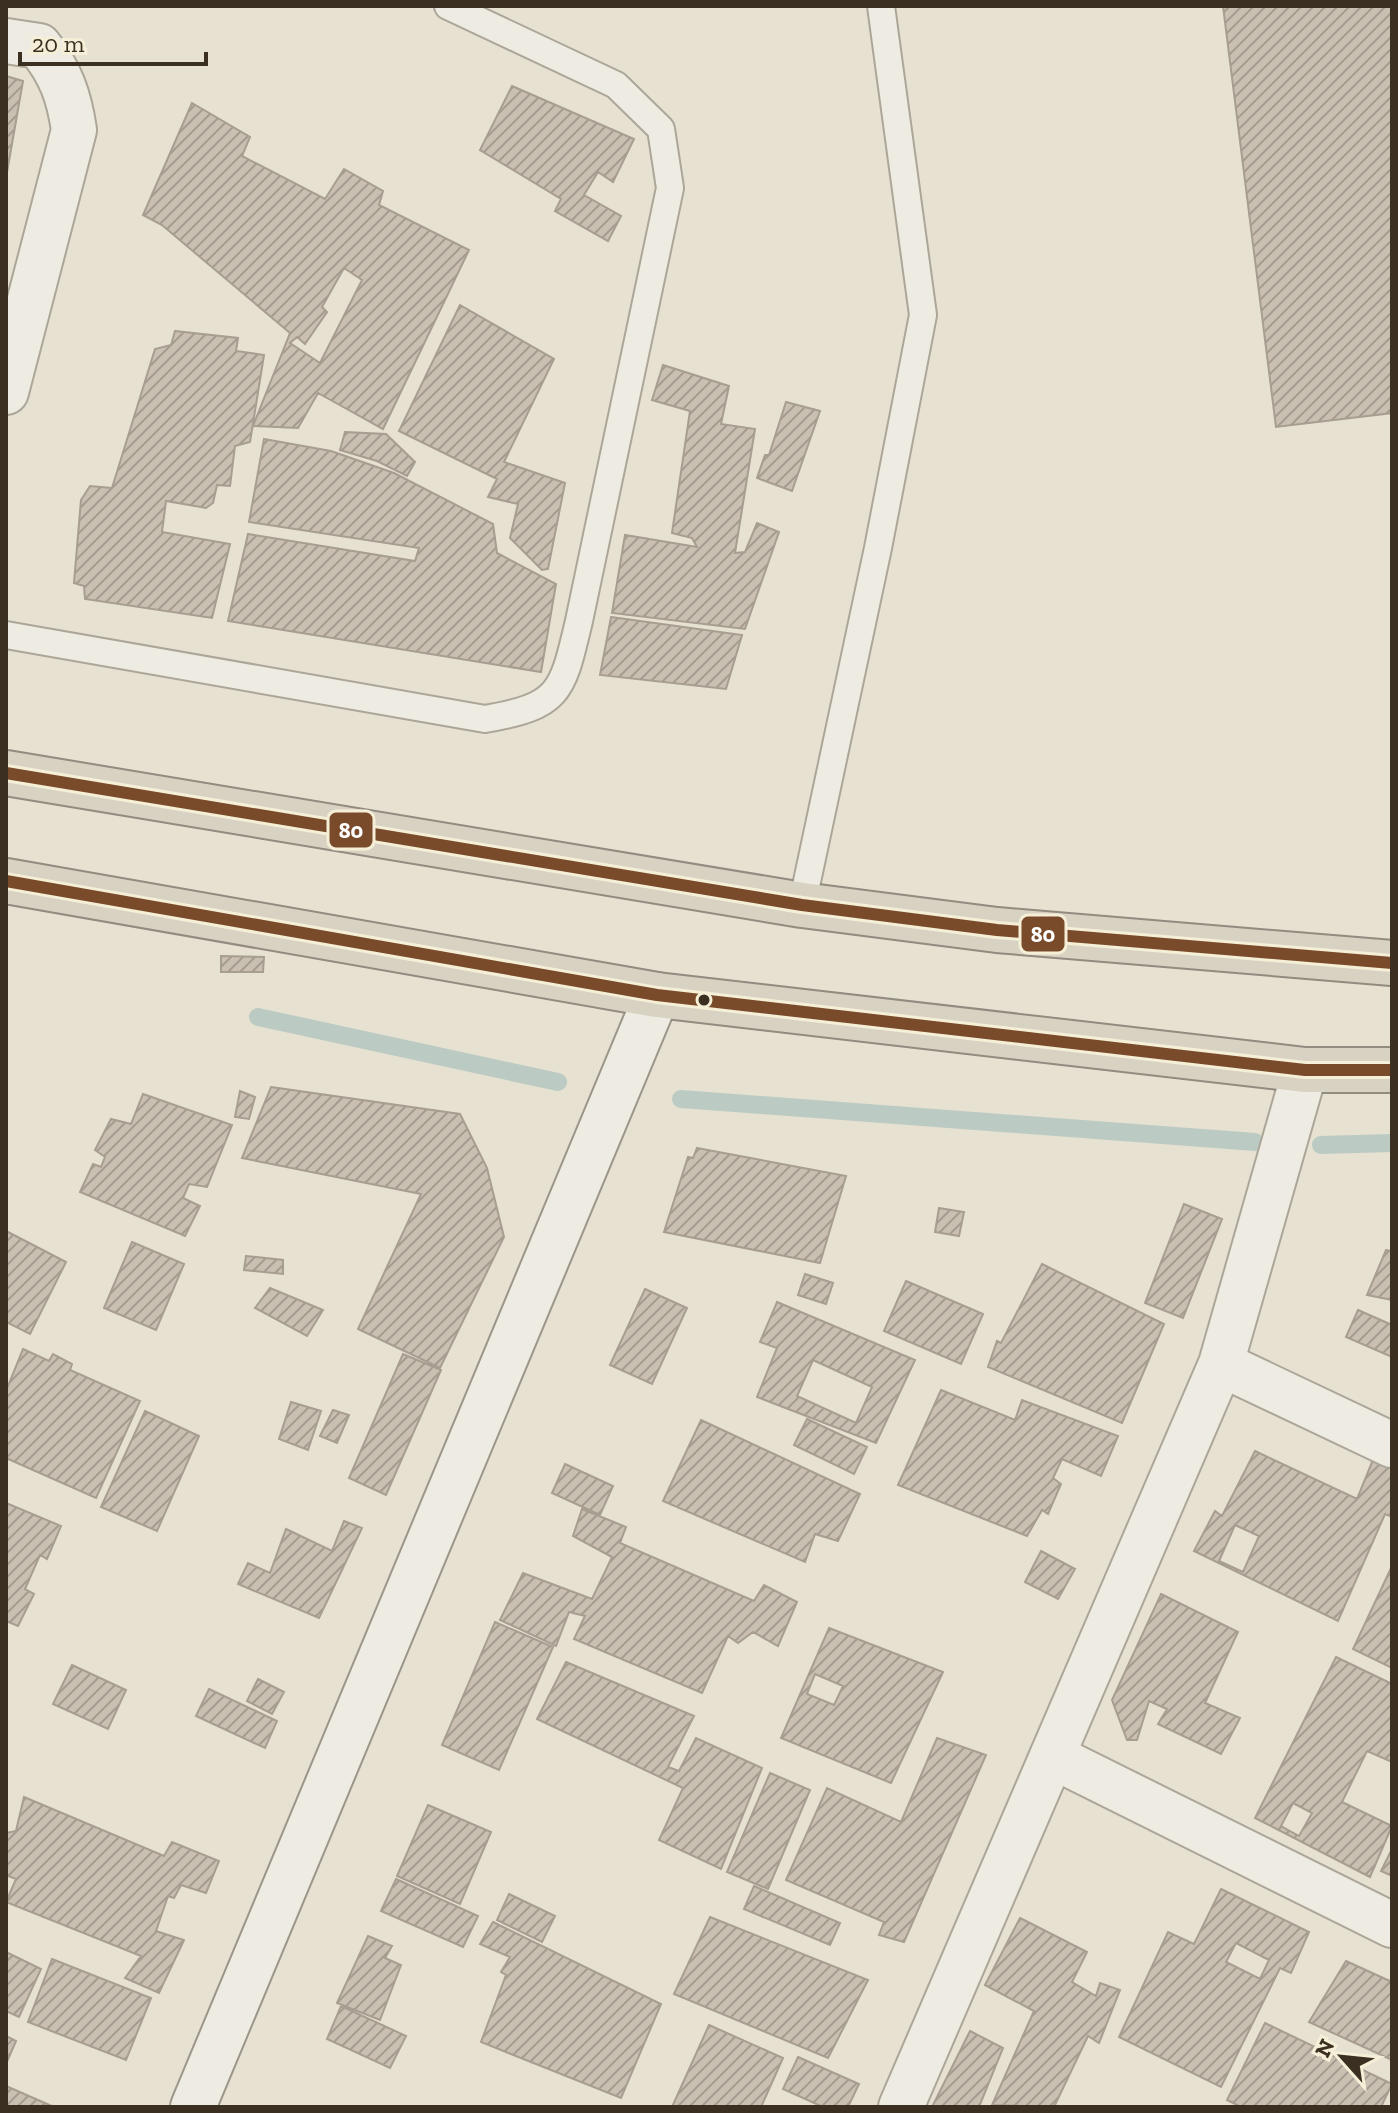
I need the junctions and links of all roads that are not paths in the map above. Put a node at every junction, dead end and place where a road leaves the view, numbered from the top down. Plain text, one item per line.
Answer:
1 (448, 6) edge
2 (881, 6) edge
3 (6, 41) edge
4 (6, 392) edge
5 (6, 635) edge
6 (6, 773) edge
7 (6, 881) edge
8 (802, 905) junction
9 (1392, 963) edge
10 (657, 995) junction
11 (1305, 1070) junction
12 (1392, 1070) edge
13 (1221, 1364) junction
14 (1392, 1445) edge
15 (1052, 1756) junction
16 (1392, 1925) edge
17 (193, 2107) edge
18 (901, 2107) edge

1 - 5 lane
2 - 8 lane
3 - 4 street
6 - 8 highway
7 - 10 highway
8 - 9 highway
10 - 11 highway
10 - 17 street
11 - 12 highway
11 - 13 street
13 - 14 street
13 - 15 street
15 - 16 street
15 - 18 street

